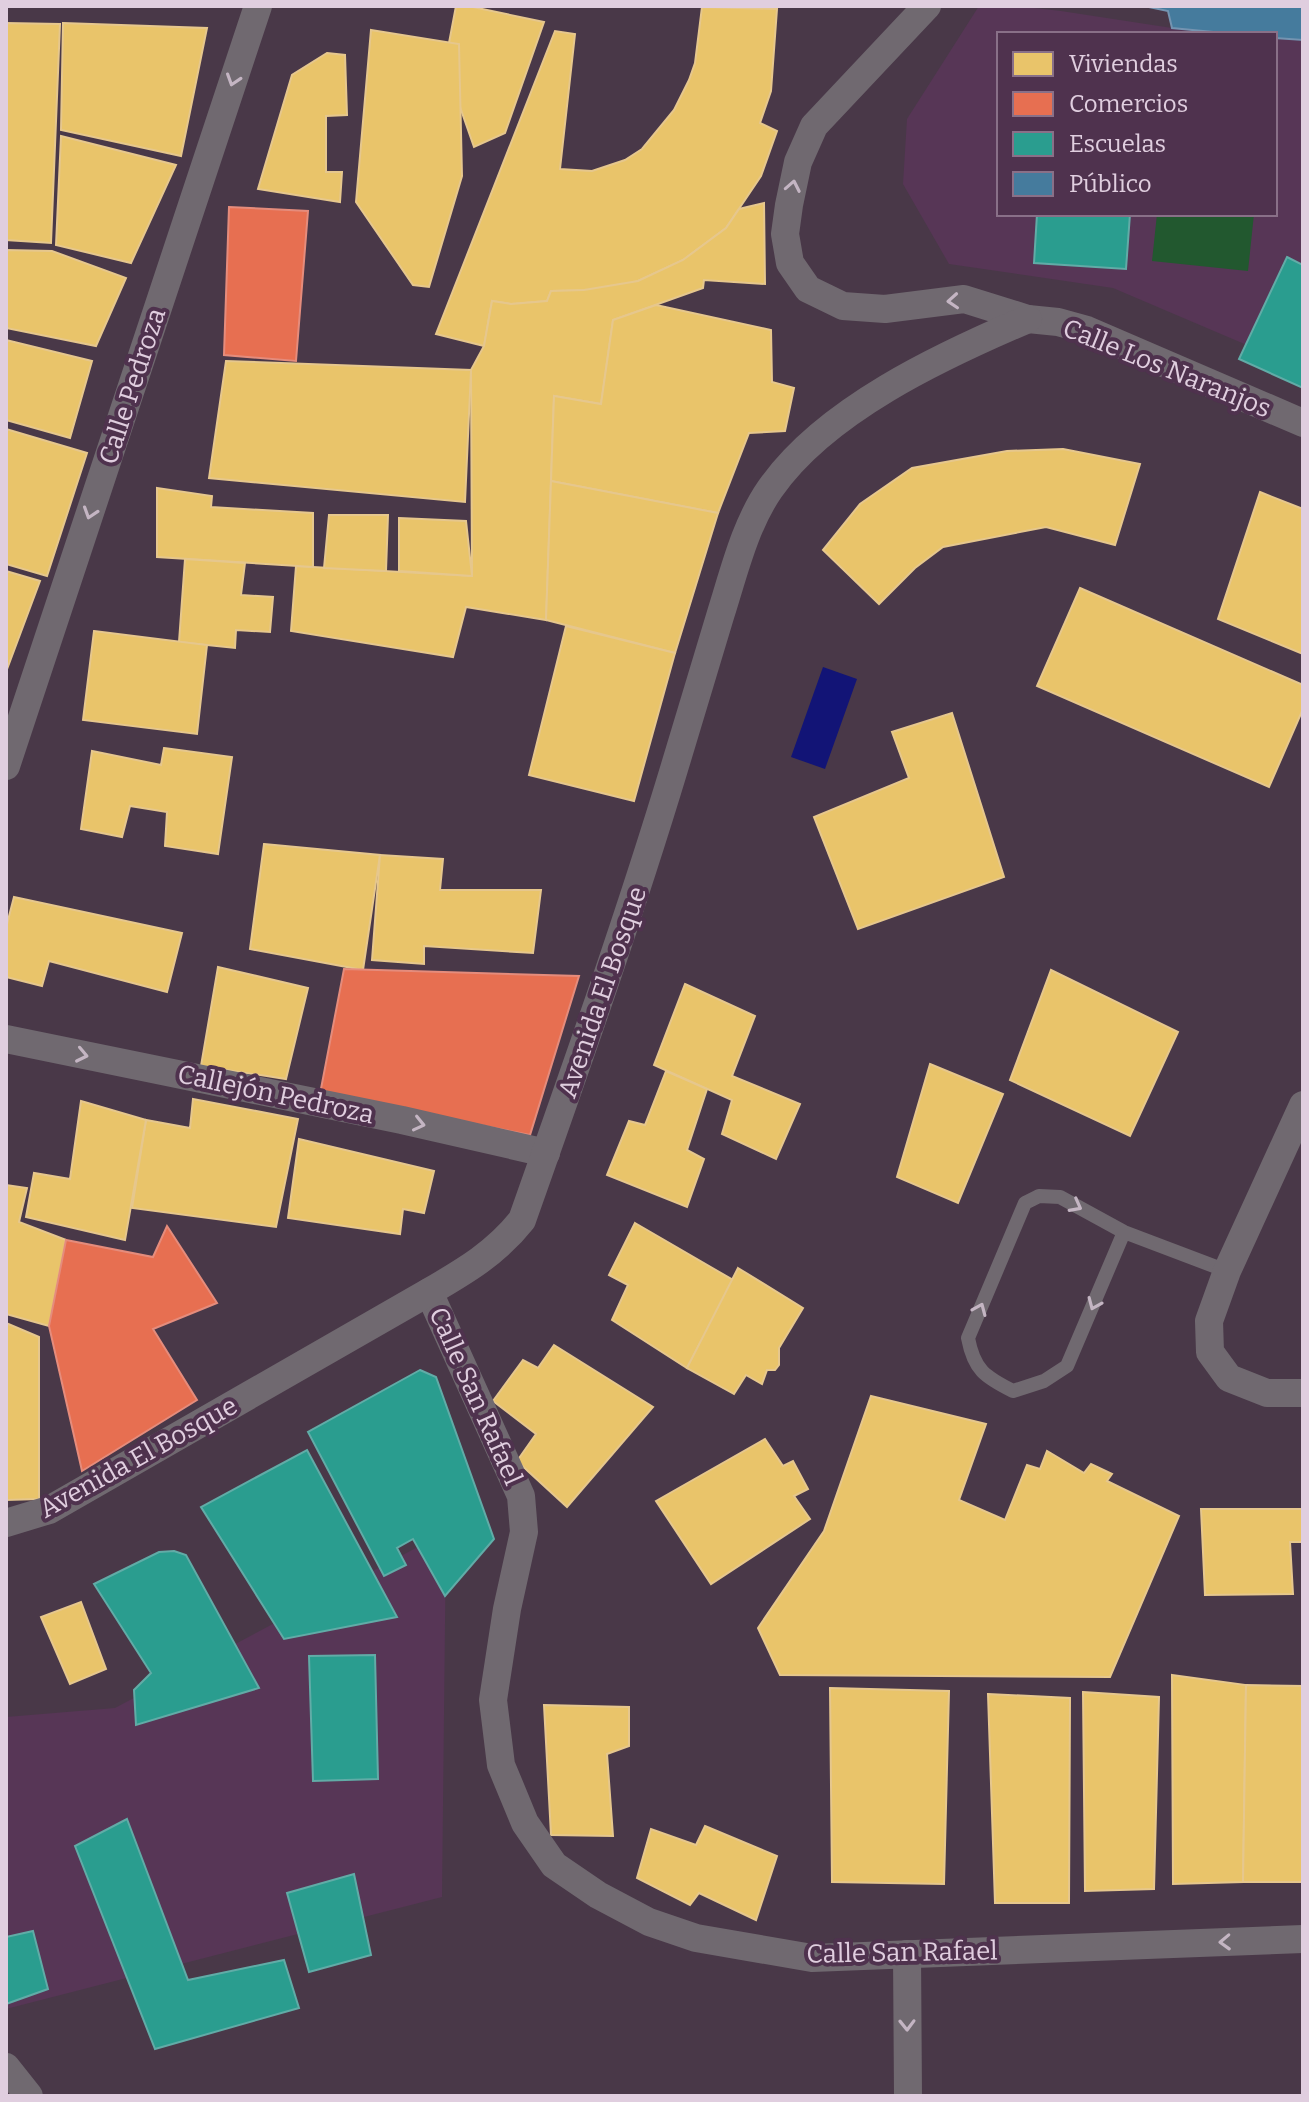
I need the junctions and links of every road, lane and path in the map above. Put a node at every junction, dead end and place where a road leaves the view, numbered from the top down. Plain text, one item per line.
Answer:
1 (258, 6) edge
2 (927, 6) edge
3 (1028, 319) junction
4 (1303, 423) edge
5 (6, 766) edge
6 (6, 1039) edge
7 (1303, 1105) edge
8 (546, 1153) junction
9 (1124, 1232) junction
10 (1227, 1271) junction
11 (429, 1292) junction
12 (1303, 1393) edge
13 (6, 1523) edge
14 (1303, 1939) edge
15 (907, 1954) junction
16 (6, 2067) edge
17 (29, 2096) edge
18 (908, 2096) edge

1 -> 5 street, Calle Pedroza
3 -> 2 street, Calle Los Naranjos
3 - 4 street, Calle Los Naranjos
3 - 8 street, Avenida El Bosque
6 -> 8 street, Callejón Pedroza
7 - 10 street
8 - 11 street, Avenida El Bosque
9 -> 9 lane
9 - 10 lane
10 - 12 street
11 - 13 street, Avenida El Bosque
11 - 15 street, Calle San Rafael
14 -> 15 street, Calle San Rafael
15 -> 18 street
16 - 17 street

